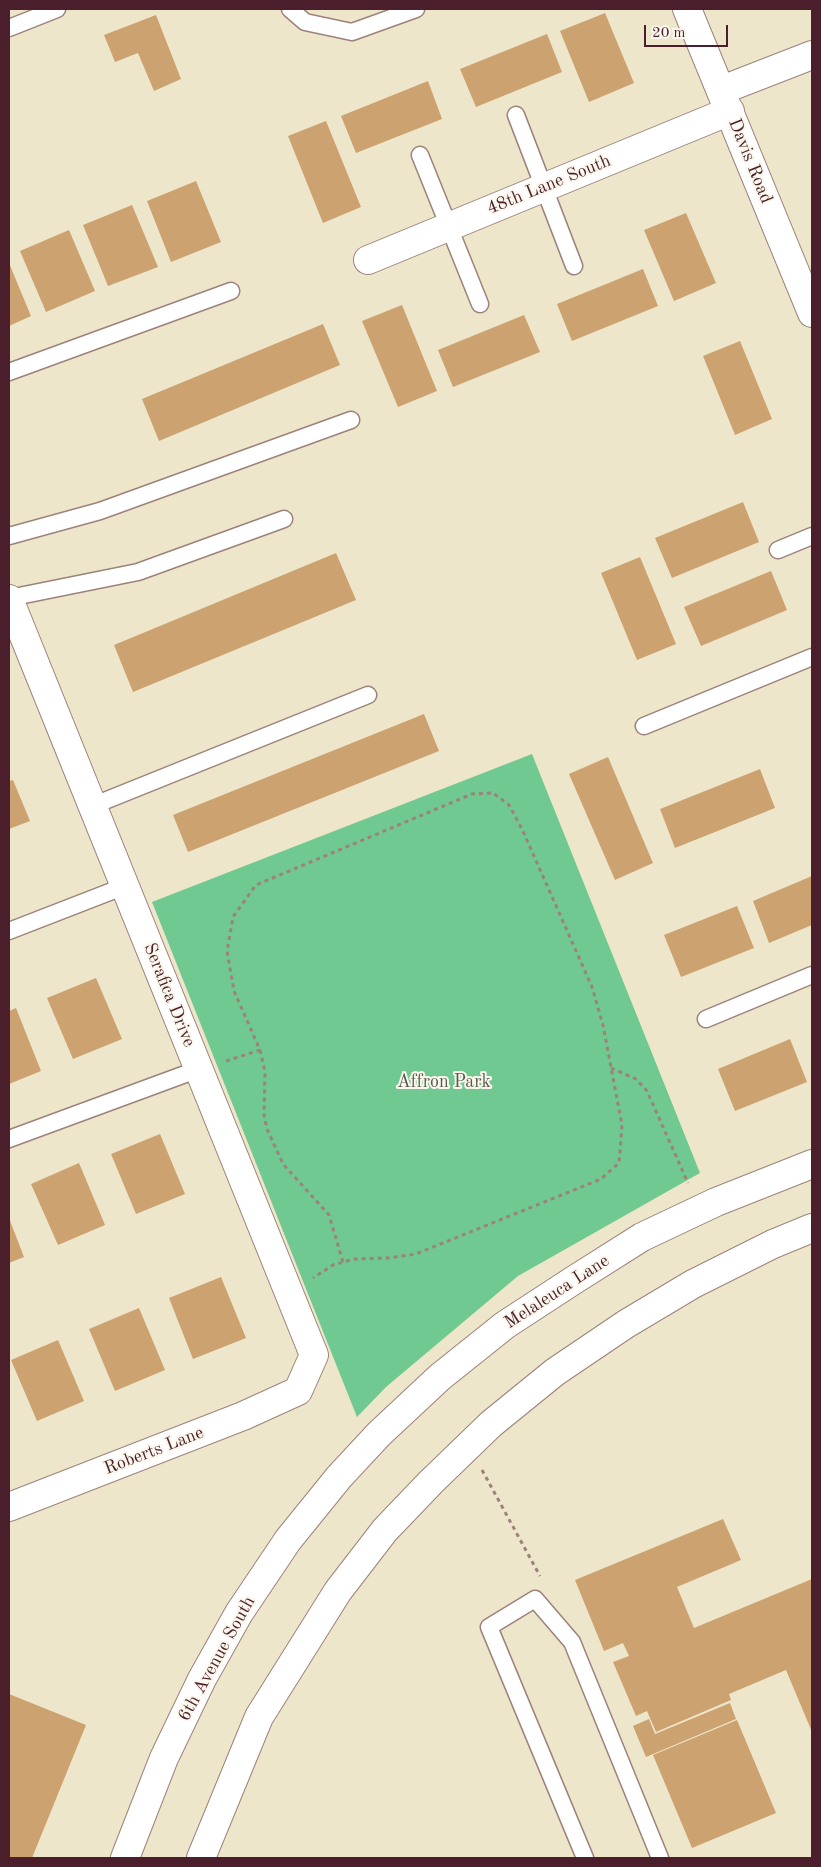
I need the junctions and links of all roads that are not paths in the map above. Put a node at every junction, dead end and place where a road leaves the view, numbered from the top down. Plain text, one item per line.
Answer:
1 (57, 9) edge
2 (290, 9) edge
3 (416, 9) edge
4 (687, 9) edge
5 (9, 28) edge
6 (812, 55) edge
7 (726, 101) junction
8 (516, 115) dead end
9 (420, 155) dead end
10 (544, 187) junction
11 (449, 227) junction
12 (368, 260) dead end
13 (574, 266) dead end
14 (231, 291) dead end
15 (480, 304) dead end
16 (812, 313) edge
17 (9, 372) edge
18 (351, 420) dead end
19 (284, 519) dead end
20 (9, 536) edge
21 (812, 536) edge
22 (778, 550) dead end
23 (9, 599) edge
24 (812, 657) edge
25 (368, 695) dead end
26 (644, 726) dead end
27 (92, 806) junction
28 (125, 886) junction
29 (9, 931) edge
30 (812, 976) edge
31 (706, 1018) dead end
32 (199, 1069) junction
33 (9, 1139) edge
34 (812, 1164) edge
35 (812, 1228) edge
36 (298, 1391) joint
37 (338, 1477) joint
38 (9, 1508) edge
39 (125, 1858) edge
40 (201, 1858) edge
41 (585, 1858) edge
42 (660, 1858) edge

1 - 5 lane
2 - 3 lane
4 - 7 street, Davis Road
6 - 7 street, 48th Lane South
7 - 10 street, 48th Lane South
7 - 16 street, Davis Road
8 - 10 lane
9 - 11 lane
10 - 11 street, 48th Lane South
10 - 13 lane
11 - 12 street, 48th Lane South
11 - 15 lane
14 - 17 lane
18 - 20 lane
19 - 23 lane
21 - 22 lane
23 - 27 street, Serafica Drive
24 - 26 lane
25 - 27 lane
27 - 28 street, Serafica Drive
28 - 29 lane
28 - 32 street, Serafica Drive
30 - 31 lane
32 - 33 lane
32 - 36 street, Serafica Drive
34 - 37 street, Melaleuca Lane
35 - 40 street
36 - 38 street, Roberts Lane
37 - 39 street, 6th Avenue South
41 - 42 lane

